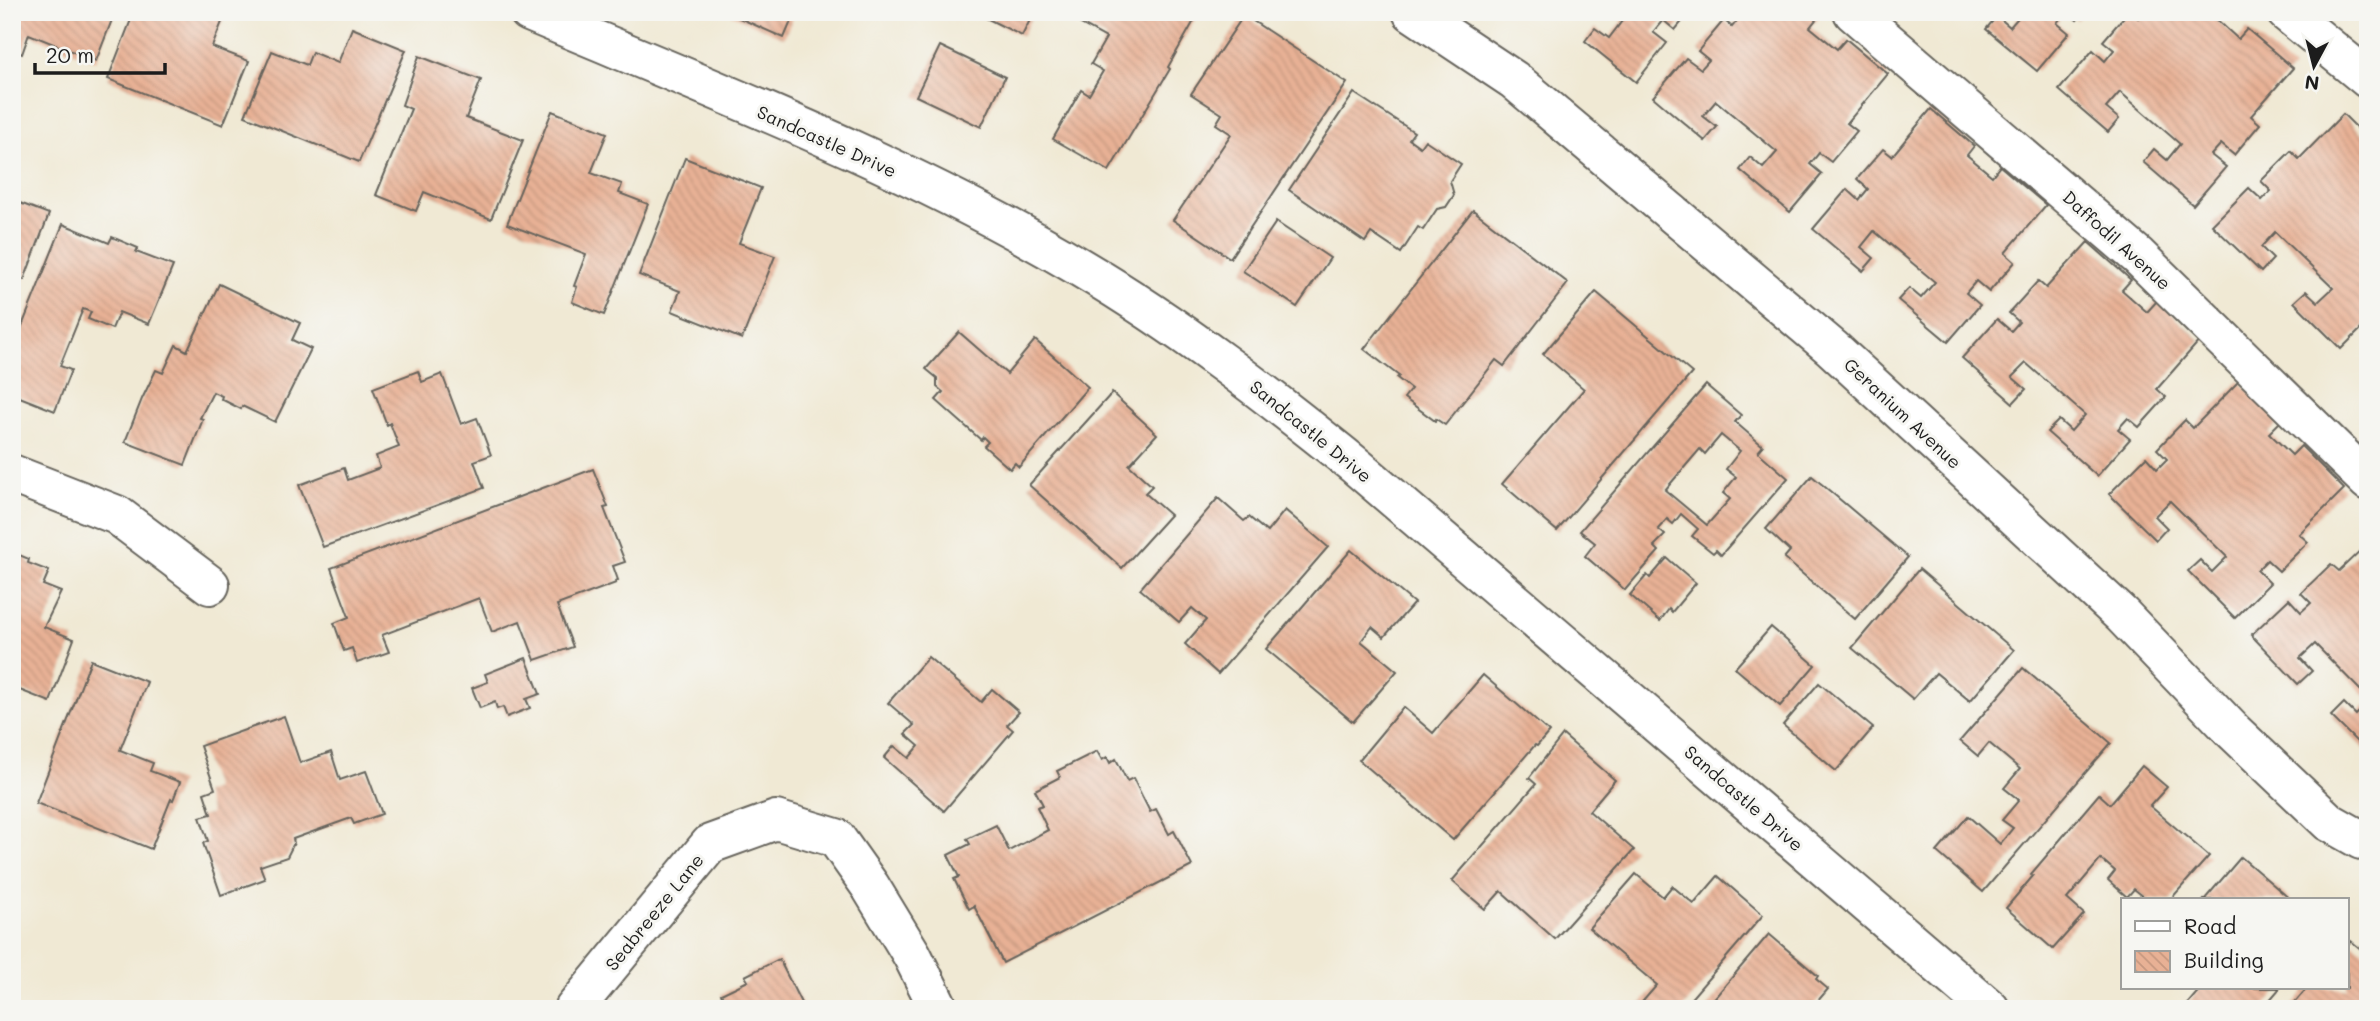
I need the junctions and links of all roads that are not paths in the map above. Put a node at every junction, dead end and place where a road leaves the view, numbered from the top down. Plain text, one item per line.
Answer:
1 (529, 12) edge
2 (1412, 12) edge
3 (1853, 12) edge
4 (2286, 12) edge
5 (2368, 79) edge
6 (2362, 465) edge
7 (12, 474) edge
8 (210, 585) dead end
9 (2368, 841) edge
10 (574, 1009) edge
11 (939, 1009) edge
12 (1990, 1009) edge

1 - 12 street, Sandcastle Drive
2 - 9 street, Geranium Avenue
3 - 6 street, Daffodil Avenue
4 - 5 street
7 - 8 street
10 - 11 street, Seabreeze Lane

